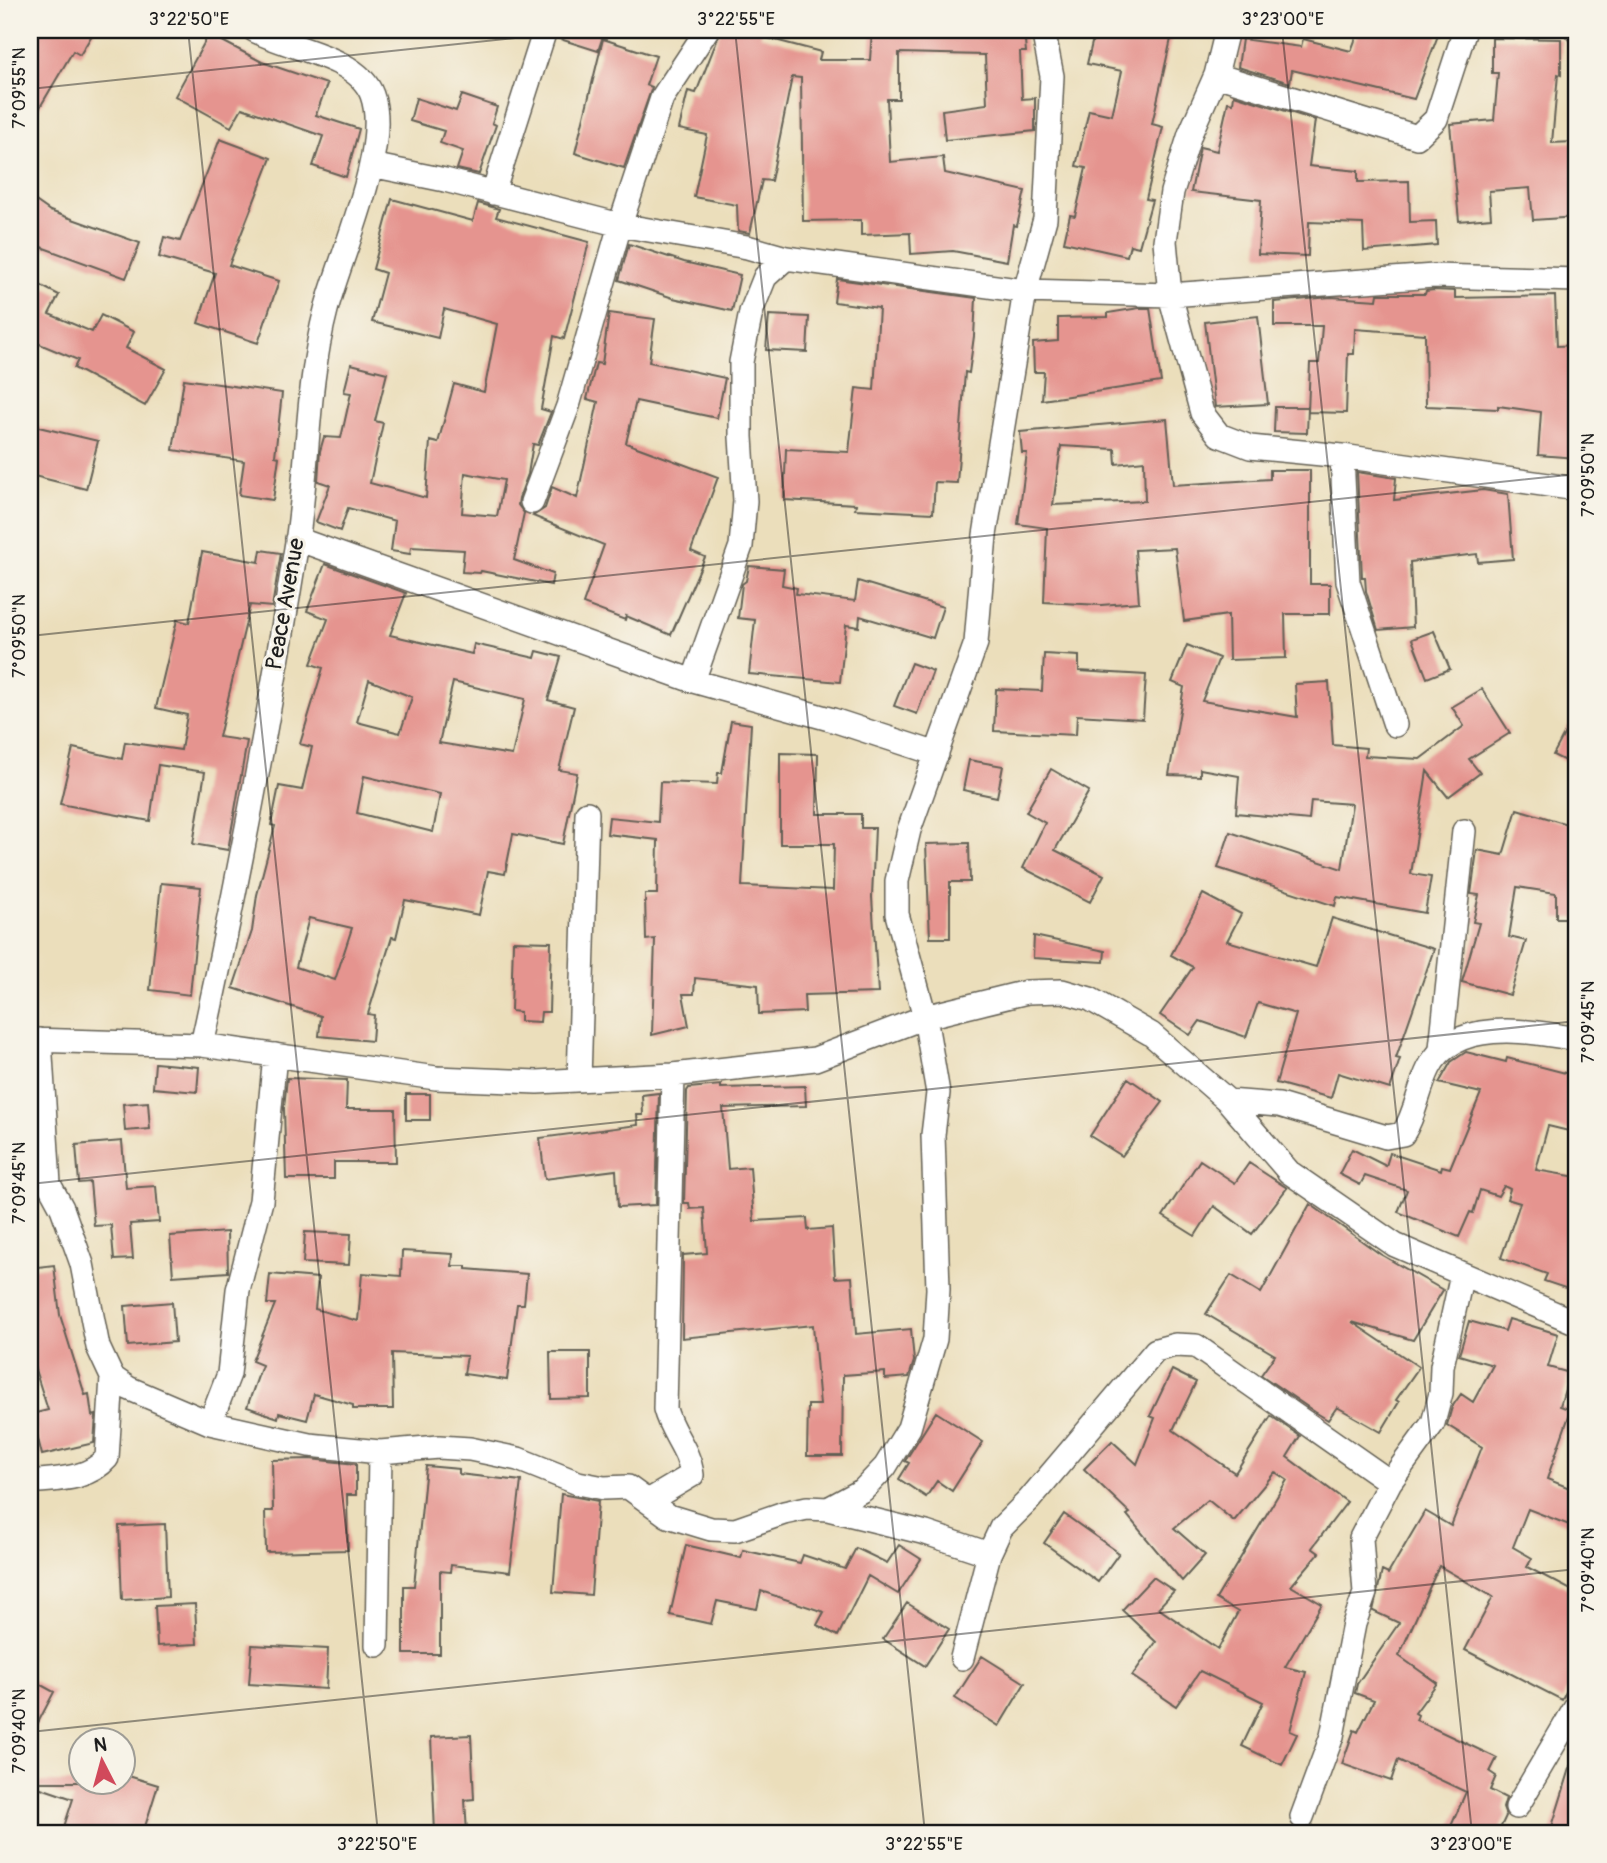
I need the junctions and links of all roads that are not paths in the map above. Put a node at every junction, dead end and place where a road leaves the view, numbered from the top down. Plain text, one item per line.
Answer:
1 (254, 30) edge
2 (545, 30) edge
3 (707, 30) edge
4 (1043, 30) edge
5 (1227, 30) edge
6 (1465, 30) edge
7 (278, 36) edge
8 (1216, 75) junction
9 (371, 165) junction
10 (493, 193) junction
11 (620, 225) junction
12 (786, 258) junction
13 (1577, 280) edge
14 (1025, 290) junction
15 (1170, 295) junction
16 (1342, 456) junction
17 (1577, 489) edge
18 (532, 502) dead end
19 (297, 538) junction
20 (693, 681) junction
21 (1395, 725) dead end
22 (937, 754) junction
23 (587, 813) dead end
24 (1464, 831) dead end
25 (925, 1017) junction
26 (1577, 1039) edge
27 (35, 1040) edge
28 (202, 1045) junction
29 (1441, 1048) junction
30 (275, 1055) junction
31 (673, 1076) junction
32 (579, 1080) junction
33 (1228, 1101) junction
34 (1462, 1274) junction
35 (1577, 1323) edge
36 (112, 1377) junction
37 (210, 1423) junction
38 (380, 1452) junction
39 (30, 1482) edge
40 (1390, 1482) junction
41 (650, 1500) junction
42 (828, 1509) junction
43 (989, 1554) junction
44 (377, 1645) dead end
45 (962, 1658) dead end
46 (1577, 1705) edge
47 (1517, 1807) dead end
48 (1302, 1817) dead end

1 - 7 street, Peace Avenue
2 - 10 street
3 - 11 street
4 - 14 street
5 - 8 street
6 - 8 street
7 - 9 street, Peace Avenue
8 - 15 street
9 - 10 street
9 - 19 street, Peace Avenue
10 - 11 street
11 - 12 street
11 - 18 street
12 - 14 street
12 - 20 street
13 - 15 street
14 - 15 street
14 - 22 street
15 - 16 street
16 - 17 street
16 - 21 street
19 - 20 street
19 - 28 street, Peace Avenue
20 - 22 street
22 - 25 street
23 - 32 street
24 - 29 street
25 - 31 street
25 - 33 street
25 - 42 street
26 - 29 street
27 - 28 street
27 - 36 street
28 - 30 street
29 - 33 street
30 - 32 street
30 - 37 street
31 - 32 street
31 - 41 street
33 - 34 street
34 - 35 street
34 - 40 street
36 - 37 street
36 - 39 street
37 - 38 street
38 - 41 street
38 - 44 street
40 - 43 street
40 - 48 street
41 - 42 street
42 - 43 street
43 - 45 street
46 - 47 street

